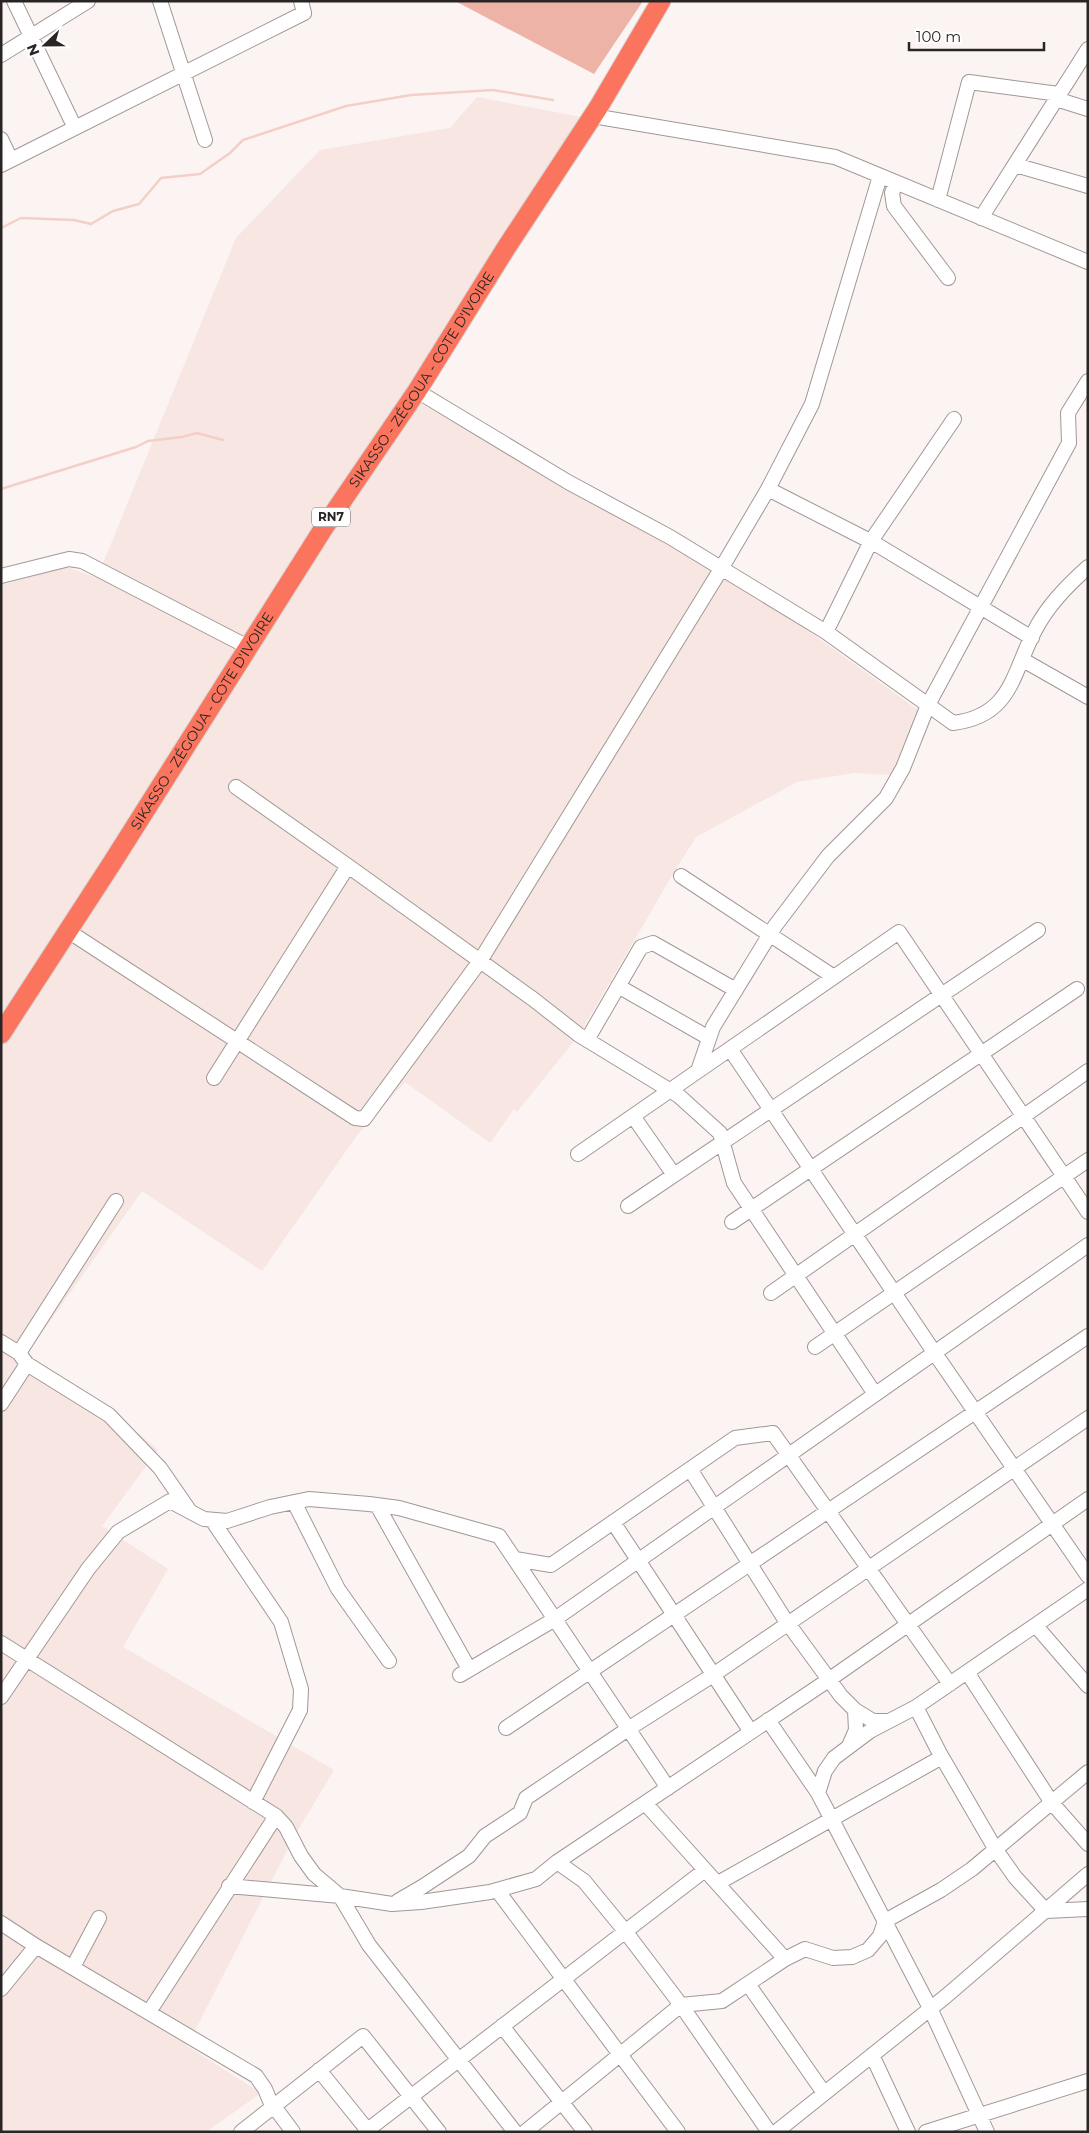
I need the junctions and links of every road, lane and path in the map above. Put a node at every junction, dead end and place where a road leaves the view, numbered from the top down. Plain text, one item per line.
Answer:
1 (14, 1) edge
2 (88, 1) edge
3 (160, 1) edge
4 (301, 1) edge
5 (661, 1) edge
6 (31, 36) junction
7 (1088, 49) edge
8 (1, 55) edge
9 (183, 74) junction
10 (1058, 97) junction
11 (1088, 110) edge
12 (593, 116) junction
13 (75, 128) junction
14 (1, 139) edge
15 (205, 140) dead end
16 (6, 163) edge
17 (1015, 165) junction
18 (880, 176) junction
19 (896, 182) junction
20 (1088, 186) edge
21 (938, 200) junction
22 (980, 218) junction
23 (1088, 262) edge
24 (948, 278) dead end
25 (1088, 380) edge
26 (417, 391) junction
27 (954, 419) dead end
28 (768, 489) junction
29 (871, 541) junction
30 (722, 568) junction
31 (1087, 570) edge
32 (1, 576) edge
33 (981, 607) junction
34 (826, 632) junction
35 (1032, 638) junction
36 (248, 648) junction
37 (1023, 660) junction
38 (1088, 697) edge
39 (928, 705) junction
40 (236, 787) dead end
41 (348, 866) junction
42 (681, 876) dead end
43 (1038, 930) dead end
44 (68, 931) junction
45 (770, 935) junction
46 (480, 961) junction
47 (834, 977) junction
48 (618, 986) junction
49 (1077, 989) dead end
50 (736, 990) junction
51 (941, 995) junction
52 (1, 1034) edge
53 (709, 1038) junction
54 (587, 1040) junction
55 (238, 1041) junction
56 (730, 1049) junction
57 (980, 1054) junction
58 (698, 1071) junction
59 (1088, 1071) edge
60 (214, 1078) dead end
61 (670, 1091) junction
62 (772, 1110) junction
63 (633, 1116) junction
64 (1023, 1117) junction
65 (722, 1143) junction
66 (578, 1154) dead end
67 (1088, 1160) edge
68 (811, 1168) junction
69 (674, 1175) junction
70 (1064, 1177) junction
71 (116, 1201) dead end
72 (628, 1206) dead end
73 (752, 1208) junction
74 (1088, 1212) edge
75 (732, 1222) dead end
76 (856, 1234) junction
77 (1088, 1245) edge
78 (797, 1275) junction
79 (895, 1292) junction
80 (771, 1294) dead end
81 (835, 1333) junction
82 (1088, 1336) edge
83 (1, 1342) edge
84 (815, 1347) dead end
85 (934, 1352) junction
86 (23, 1359) junction
87 (874, 1394) junction
88 (1, 1404) edge
89 (975, 1412) junction
90 (1088, 1418) edge
91 (788, 1454) junction
92 (1014, 1468) junction
93 (690, 1469) junction
94 (1088, 1498) edge
95 (294, 1502) junction
96 (377, 1505) junction
97 (713, 1507) junction
98 (828, 1511) junction
99 (190, 1512) junction
100 (212, 1520) junction
101 (613, 1522) junction
102 (1053, 1523) junction
103 (515, 1559) junction
104 (638, 1560) junction
105 (750, 1563) junction
106 (868, 1568) junction
107 (1088, 1576) edge
108 (1088, 1589) edge
109 (674, 1615) junction
110 (555, 1619) junction
111 (787, 1623) junction
112 (907, 1624) junction
113 (1036, 1626) junction
114 (1, 1642) edge
115 (27, 1659) junction
116 (389, 1661) dead end
117 (590, 1671) junction
118 (968, 1672) junction
119 (714, 1676) junction
120 (830, 1678) junction
121 (950, 1684) junction
122 (1088, 1686) edge
123 (1, 1698) edge
124 (916, 1707) junction
125 (855, 1710) junction
126 (768, 1720) junction
127 (890, 1721) junction
128 (506, 1728) dead end
129 (628, 1729) junction
130 (751, 1732) junction
131 (849, 1747) junction
132 (942, 1757) junction
133 (1088, 1772) edge
134 (668, 1788) junction
135 (818, 1793) junction
136 (253, 1802) junction
137 (645, 1803) junction
138 (1052, 1803) junction
139 (276, 1816) junction
140 (830, 1819) junction
141 (1088, 1844) edge
142 (996, 1850) junction
143 (557, 1862) junction
144 (705, 1870) junction
145 (1088, 1874) edge
146 (718, 1884) junction
147 (229, 1886) junction
148 (497, 1890) junction
149 (340, 1896) junction
150 (392, 1904) junction
151 (1088, 1910) edge
152 (1046, 1911) junction
153 (99, 1918) dead end
154 (885, 1921) junction
155 (1, 1923) edge
156 (625, 1931) junction
157 (36, 1946) junction
158 (786, 1959) junction
159 (73, 1968) junction
160 (563, 1979) junction
161 (748, 1984) junction
162 (1, 1989) edge
163 (681, 2005) junction
164 (930, 2008) junction
165 (149, 2012) junction
166 (502, 2026) junction
167 (620, 2054) junction
168 (872, 2055) junction
169 (457, 2060) junction
170 (319, 2070) junction
171 (1088, 2081) edge
172 (824, 2093) junction
173 (411, 2096) junction
174 (562, 2102) junction
175 (273, 2106) junction
176 (980, 2115) junction
177 (367, 2131) edge
178 (241, 2132) edge
179 (293, 2132) edge
180 (439, 2132) edge
181 (515, 2132) edge
182 (525, 2132) edge
183 (585, 2132) edge
184 (678, 2132) edge
185 (769, 2132) edge
186 (776, 2132) edge
187 (908, 2132) edge
188 (926, 2132) edge
189 (987, 2132) edge

1 - 6 street
2 - 6 street
3 - 9 street
4 - 9 street
5 - 12 highway, SIKASSO - ZÉGOUA - COTE D'IVOIRE / RN7
6 - 8 street
6 - 13 street
7 - 10 street
9 - 13 street
9 - 15 street
10 - 11 street
10 - 17 street
10 - 21 street
12 - 18 street
12 - 26 highway, SIKASSO - ZÉGOUA - COTE D'IVOIRE / RN7
13 - 16 street
14 - 16 street
17 - 20 street
17 - 22 street
18 - 19 street
18 - 28 street
19 - 21 street
19 - 24 street
21 - 22 street
22 - 23 street
25 - 33 street
26 - 30 street
26 - 36 highway, SIKASSO - ZÉGOUA - COTE D'IVOIRE / RN7
27 - 29 street
28 - 29 street
28 - 30 street
29 - 33 street
29 - 34 street
30 - 34 street
30 - 46 street
31 - 35 street
32 - 36 street
33 - 35 street
33 - 39 street
34 - 39 street
35 - 37 street
36 - 44 highway, SIKASSO - ZÉGOUA - COTE D'IVOIRE / RN7
37 - 38 street
37 - 39 street
39 - 45 street
40 - 41 street
41 - 46 street
41 - 55 street
42 - 45 street
43 - 51 street
44 - 52 highway, SIKASSO - ZÉGOUA - COTE D'IVOIRE / RN7
44 - 55 street
45 - 47 street
45 - 50 street
46 - 54 street
46 - 55 street
47 - 51 street
47 - 56 street
48 - 50 street
48 - 53 street
48 - 54 street
49 - 57 street
50 - 53 street
51 - 57 street
51 - 62 street
53 - 58 street
54 - 61 street
55 - 60 street
56 - 58 street
56 - 62 street
57 - 64 street
57 - 68 street
58 - 61 street
59 - 64 street
61 - 63 street
61 - 65 street
62 - 65 street
62 - 68 street
63 - 66 street
63 - 69 street
64 - 70 street
64 - 76 street
65 - 69 street
65 - 73 street
67 - 70 street
68 - 73 street
68 - 76 street
69 - 72 street
70 - 74 street
70 - 79 street
71 - 86 street
73 - 75 street
73 - 78 street
76 - 78 street
76 - 79 street
77 - 85 street
78 - 80 street
78 - 81 street
79 - 81 street
79 - 85 street
81 - 84 street
81 - 87 street
82 - 89 street
83 - 86 street
85 - 87 street
85 - 89 street
86 - 88 street
86 - 99 street
87 - 91 street
89 - 92 street
89 - 98 street
90 - 92 street
91 - 93 street
91 - 97 street
91 - 98 street
92 - 102 street
92 - 106 street
93 - 97 street
93 - 101 street
94 - 102 street
95 - 96 street
95 - 100 street
95 - 116 street
96 - 103 street
96 - 110 street
97 - 104 street
97 - 105 street
98 - 105 street
98 - 106 street
99 - 100 street
99 - 115 street
100 - 136 street
101 - 103 street
101 - 104 street
102 - 107 street
102 - 112 street
103 - 110 street
104 - 109 street
104 - 110 street
105 - 109 street
105 - 111 street
106 - 111 street
106 - 112 street
108 - 113 street
109 - 117 street
109 - 119 street
110 - 117 street
111 - 119 street
111 - 120 street
112 - 120 street
112 - 121 street
113 - 118 street
113 - 122 street
114 - 115 street
115 - 123 street
115 - 136 street
117 - 128 street
117 - 129 street
118 - 121 street
118 - 138 street
119 - 129 street
119 - 130 street
120 - 125 street
120 - 126 street
121 - 124 street
124 - 127 street
124 - 132 street
125 - 127 street
125 - 131 street
126 - 130 street
126 - 135 street
127 - 131 street
129 - 134 street
129 - 150 street
130 - 134 street
131 - 135 street
132 - 140 street
132 - 142 street
133 - 138 street
134 - 137 street
135 - 140 street
136 - 139 street
137 - 143 street
137 - 144 street
138 - 141 street
138 - 142 street
139 - 147 street
139 - 149 street
140 - 146 street
140 - 154 street
142 - 152 street
142 - 154 street
143 - 148 street
143 - 156 street
144 - 146 street
144 - 156 street
145 - 152 street
146 - 158 street
147 - 149 street
147 - 165 street
148 - 150 street
148 - 160 street
149 - 150 street
149 - 169 street
151 - 152 street
152 - 164 street
153 - 159 street
154 - 158 street
154 - 164 street
155 - 157 street
156 - 160 street
156 - 163 street
157 - 159 street
157 - 162 street
158 - 161 street
159 - 165 street
160 - 166 street
160 - 167 street
161 - 163 street
161 - 172 street
163 - 167 street
163 - 185 street
164 - 168 street
164 - 176 street
165 - 175 street
166 - 169 street
166 - 174 street
167 - 174 street
167 - 184 street
168 - 172 street
168 - 187 street
169 - 173 street
169 - 181 street
170 - 173 street
170 - 175 street
170 - 177 street
171 - 176 street
172 - 186 street
173 - 177 street
173 - 180 street
174 - 182 street
174 - 183 street
175 - 178 street
175 - 179 street
176 - 188 street
176 - 189 street

